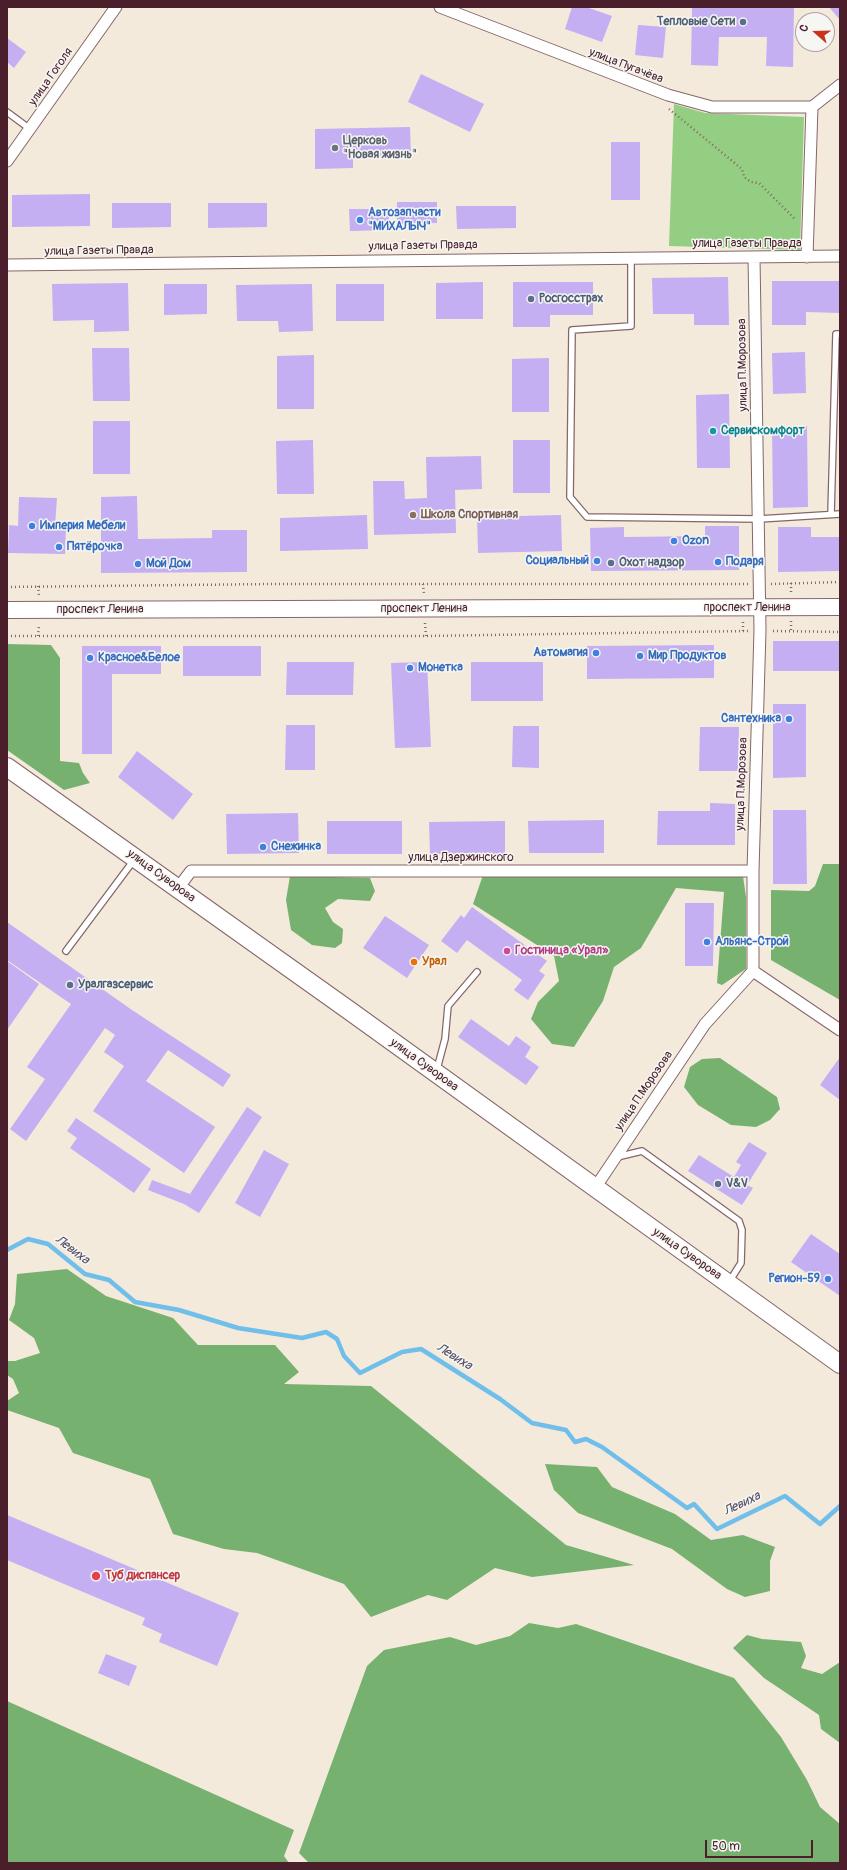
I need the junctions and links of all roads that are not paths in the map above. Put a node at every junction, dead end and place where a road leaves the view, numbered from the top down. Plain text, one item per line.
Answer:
1 (116, 7) edge
2 (440, 7) edge
3 (840, 85) edge
4 (812, 108) junction
5 (7, 112) edge
6 (30, 129) junction
7 (7, 161) edge
8 (840, 256) edge
9 (754, 257) junction
10 (807, 257) junction
11 (630, 258) junction
12 (7, 265) edge
13 (840, 334) edge
14 (831, 514) junction
15 (840, 514) edge
16 (759, 519) junction
17 (840, 607) edge
18 (760, 608) junction
19 (7, 610) edge
20 (7, 767) edge
21 (136, 858) junction
22 (753, 871) junction
23 (178, 888) junction
24 (66, 951) dead end
25 (477, 972) dead end
26 (753, 972) junction
27 (840, 1030) edge
28 (436, 1073) junction
29 (615, 1158) junction
30 (595, 1188) junction
31 (728, 1283) junction
32 (840, 1364) edge

1 - 6 street, улица Гоголя
2 - 4 street, улица Пугачёва
3 - 4 street
4 - 10 street
5 - 6 lane
6 - 7 street, улица Гоголя
8 - 10 street, улица Газеты Правда
9 - 10 street, улица Газеты Правда
9 - 11 street, улица Газеты Правда
9 - 16 street, улица П.Морозова
11 - 12 street, улица Газеты Правда
11 - 16 lane
13 - 14 lane
14 - 15 lane
14 - 16 lane
16 - 18 street, улица П.Морозова
17 - 18 main road, проспект Ленина
18 - 19 main road, проспект Ленина
18 - 22 street, улица П.Морозова
20 - 21 main road, улица Суворова
21 - 23 main road, улица Суворова
21 - 24 lane
22 - 23 street, улица Дзержинского
22 - 26 street, улица П.Морозова
23 - 28 main road, улица Суворова
25 - 28 lane
26 - 27 street
26 - 29 street, улица П.Морозова
28 - 30 main road, улица Суворова
29 - 30 street, улица П.Морозова
29 - 31 lane
30 - 31 main road, улица Суворова
31 - 32 main road, улица Суворова

